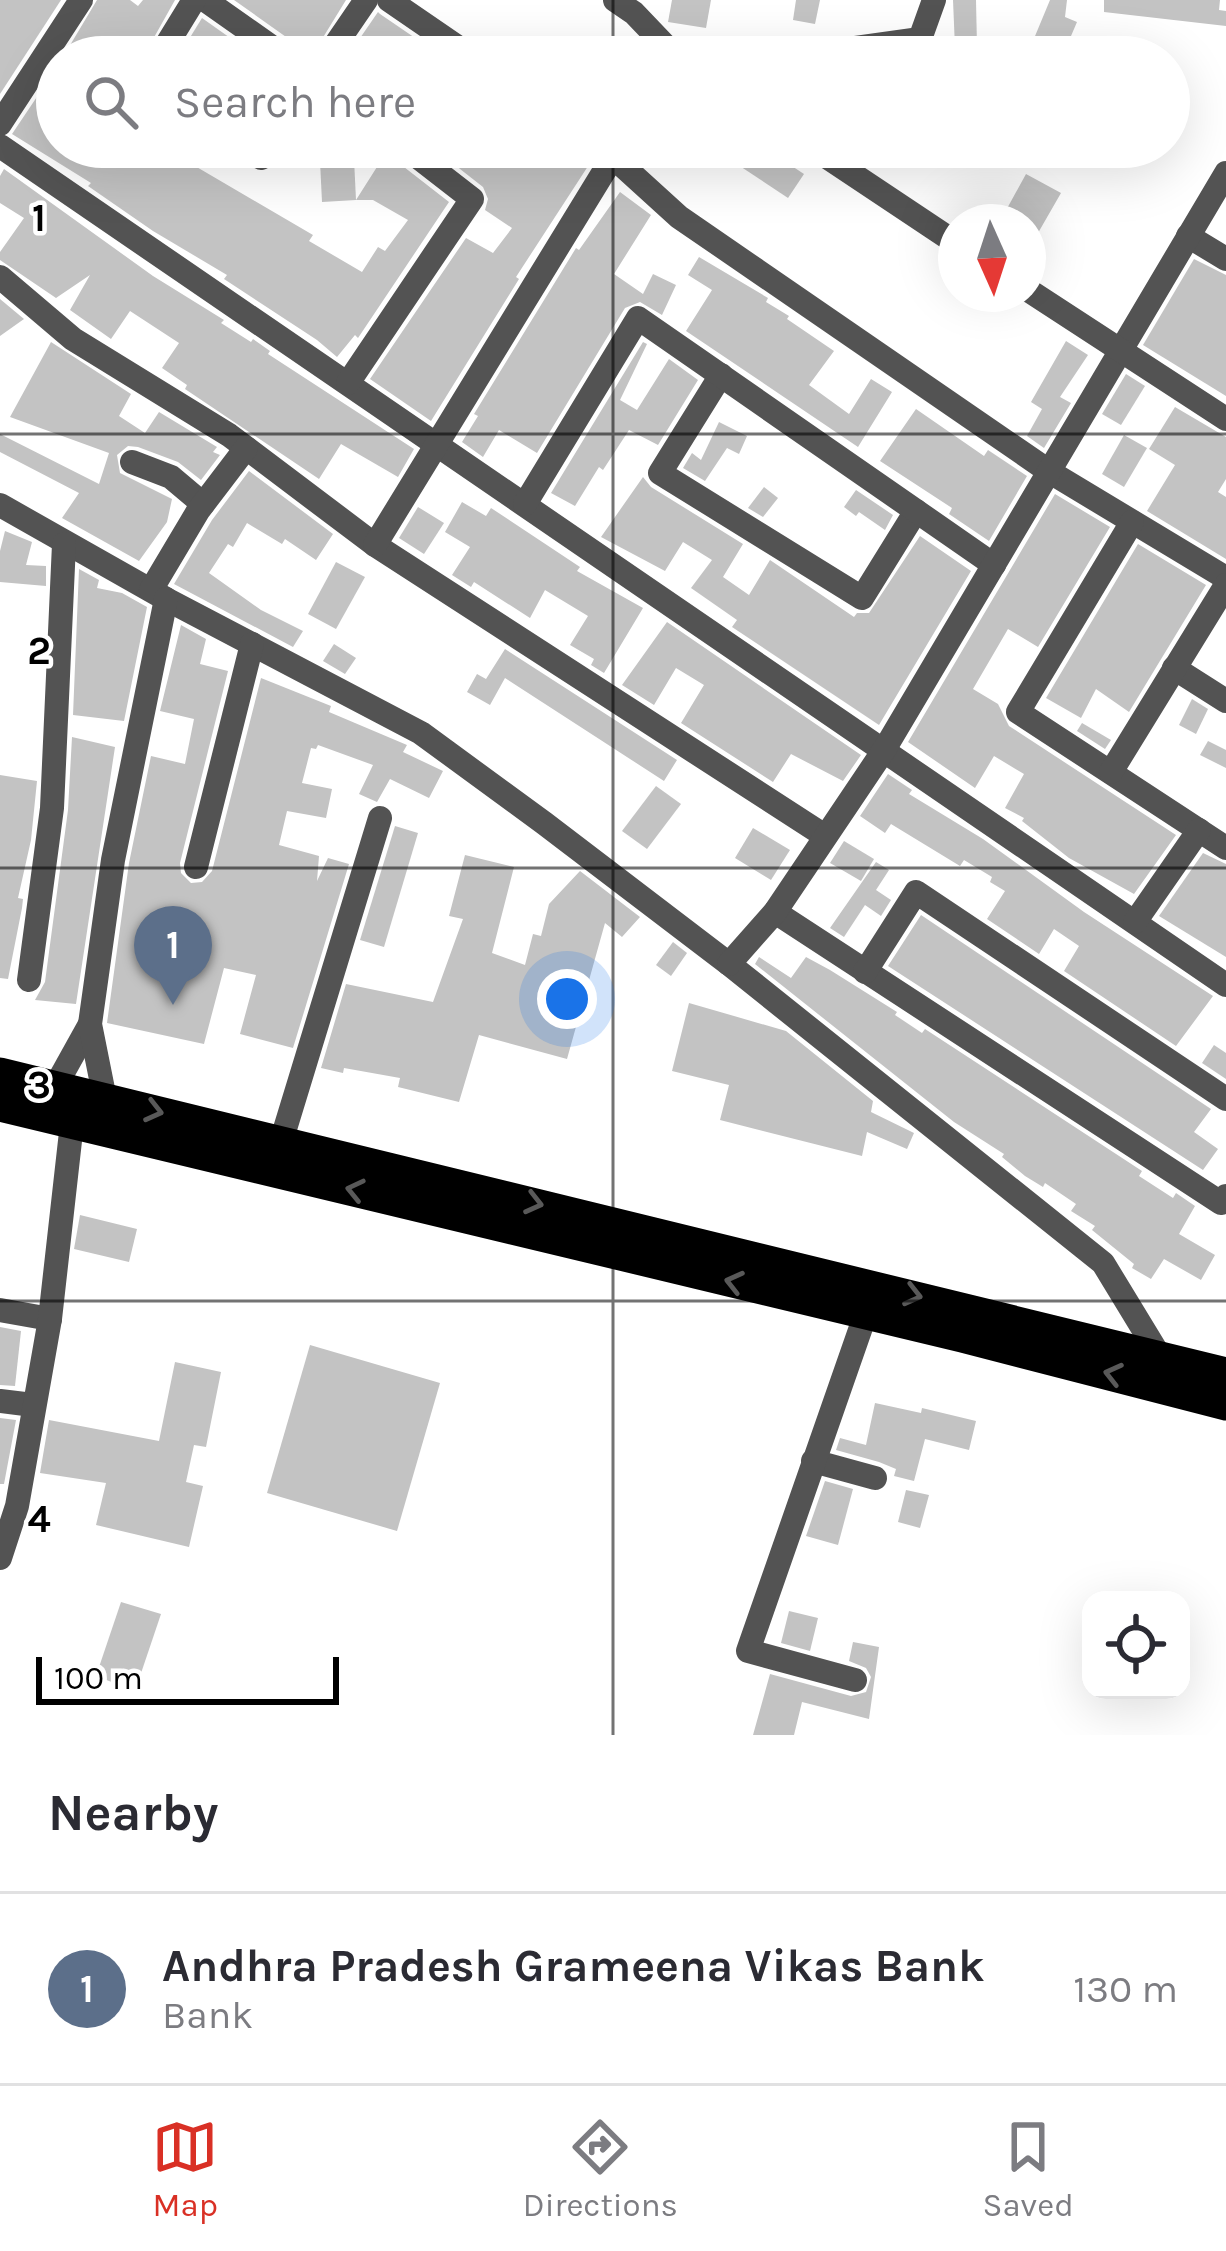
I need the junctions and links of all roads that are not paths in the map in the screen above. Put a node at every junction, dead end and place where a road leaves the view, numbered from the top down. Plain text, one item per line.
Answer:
1 (81, 0) edge
2 (194, 0) edge
3 (205, 0) edge
4 (366, 0) edge
5 (389, 0) edge
6 (934, 0) edge
7 (630, 4) edge
8 (57, 36) edge
9 (172, 36) edge
10 (256, 36) edge
11 (341, 36) edge
12 (441, 36) edge
13 (656, 36) edge
14 (921, 36) edge
15 (36, 69) edge
16 (0, 124) edge
17 (0, 146) edge
18 (432, 168) edge
19 (601, 168) edge
20 (630, 168) edge
21 (844, 168) edge
22 (1226, 173) edge
23 (938, 231) edge
24 (1188, 236) junction
25 (1226, 259) edge
26 (0, 277) edge
27 (1046, 302) edge
28 (1118, 350) junction
29 (721, 375) junction
30 (348, 383) junction
31 (1226, 419) edge
32 (438, 445) junction
33 (246, 448) junction
34 (132, 462) dead end
35 (1050, 472) junction
36 (203, 504) junction
37 (525, 504) junction
38 (0, 505) edge
39 (916, 512) junction
40 (1132, 522) junction
41 (64, 544) junction
42 (375, 545) junction
43 (994, 565) junction
44 (1226, 582) edge
45 (158, 594) junction
46 (252, 644) junction
47 (1174, 668) junction
48 (1226, 700) edge
49 (884, 750) junction
50 (1111, 772) junction
51 (380, 818) dead end
52 (1199, 830) junction
53 (825, 836) junction
54 (1226, 848) edge
55 (196, 867) dead end
56 (776, 912) junction
57 (1135, 922) junction
58 (729, 964) junction
59 (866, 972) junction
60 (29, 980) dead end
61 (1226, 985) edge
62 (90, 1024) junction
63 (0, 1074) edge
64 (55, 1087) junction
65 (105, 1099) junction
66 (1226, 1100) edge
67 (0, 1105) edge
68 (72, 1123) junction
69 (281, 1142) junction
70 (1226, 1196) edge
71 (628, 1241) junction
72 (0, 1310) edge
73 (866, 1313) junction
74 (50, 1319) junction
75 (1159, 1355) junction
76 (1226, 1373) edge
77 (0, 1401) edge
78 (1226, 1404) edge
79 (33, 1405) junction
80 (813, 1461) junction
81 (875, 1478) dead end
82 (0, 1558) edge
83 (855, 1680) dead end

1 - 8 street
2 - 9 street
3 - 10 street
4 - 11 street
5 - 12 street
6 - 14 street
7 - 13 street
15 - 16 street
17 - 30 street
18 - 30 street
19 - 32 street
20 - 35 street
21 - 23 street
22 - 24 street
24 - 25 street
24 - 28 street
26 - 33 street
27 - 28 street
28 - 31 street
28 - 35 street
29 - 37 street
29 - 39 street
29 - 39 street
30 - 32 street
32 - 37 street
32 - 42 street
33 - 36 street
33 - 42 street
34 - 36 street
35 - 40 street
35 - 43 street
36 - 45 street
37 - 49 street
38 - 41 street
39 - 43 street
40 - 44 street
40 - 50 street
41 - 45 street
41 - 60 street
42 - 53 street
43 - 49 street
44 - 47 street
45 - 46 street
45 - 62 street
46 - 55 street
46 - 58 street
47 - 48 street
47 - 50 street
49 - 53 street
49 - 57 street
50 - 52 street
51 - 69 street
52 - 54 street
52 - 57 street
53 - 56 street
56 - 58 street
56 - 59 street
57 - 61 street
58 - 75 street
59 - 66 street
59 - 70 street
62 - 64 street
62 - 65 street
63 - 64 highway
64 - 65 highway
65 -> 69 highway
67 - 68 highway
71 -> 68 highway
68 - 74 street
69 -> 71 highway
73 -> 71 highway
71 -> 75 highway
72 - 74 street
78 -> 73 highway
73 - 80 street
74 - 79 street
75 - 76 highway
77 - 79 street
79 - 82 street
80 - 81 street
80 - 83 street

